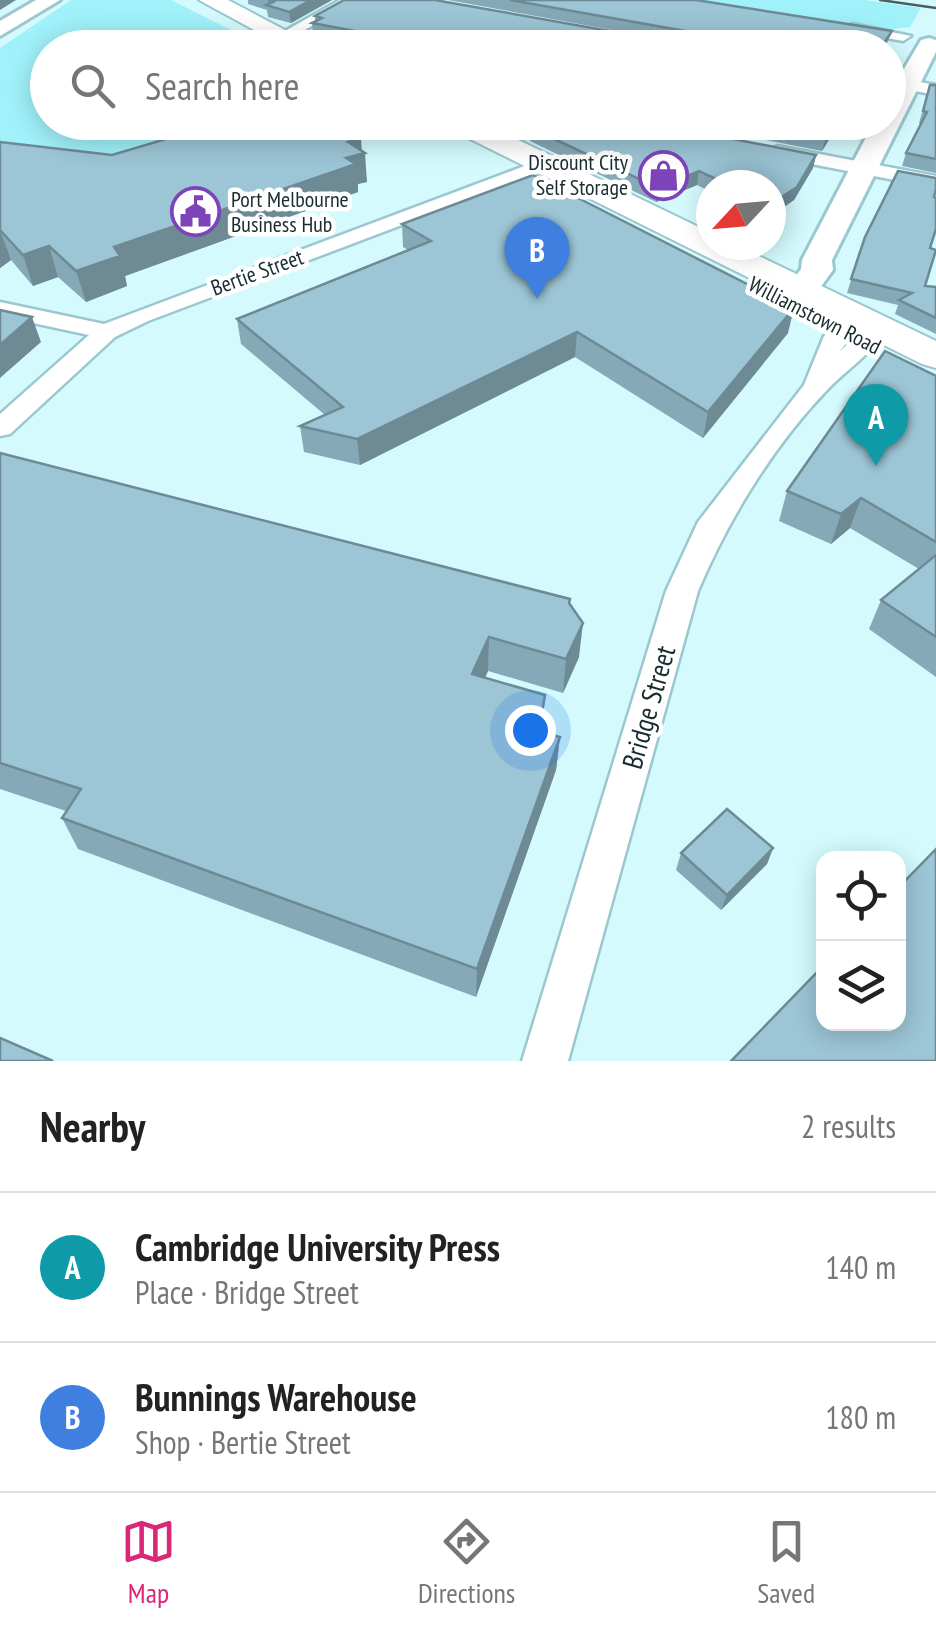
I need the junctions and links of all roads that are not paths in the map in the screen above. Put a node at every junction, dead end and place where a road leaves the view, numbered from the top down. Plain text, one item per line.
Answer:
1 (50, 0) edge
2 (210, 0) edge
3 (350, 0) edge
4 (835, 26) edge
5 (0, 30) edge
6 (272, 30) edge
7 (295, 30) edge
8 (866, 30) edge
9 (920, 37) edge
10 (906, 62) edge
11 (906, 86) edge
12 (936, 90) edge
13 (494, 140) edge
14 (865, 140) edge
15 (874, 140) edge
16 (761, 149) edge
17 (543, 165) junction
18 (856, 167) junction
19 (936, 182) edge
20 (786, 287) junction
21 (0, 309) edge
22 (866, 331) junction
23 (107, 332) junction
24 (936, 356) edge
25 (936, 372) edge
26 (0, 428) edge
27 (545, 1061) edge

1 - 5 street
2 - 6 main road
3 - 7 street
4 - 8 street
9 - 10 street
11 - 12 street
13 - 17 main road, Williamstown Road
14 - 18 street
15 - 18 street
16 - 18 street
17 - 20 main road, Williamstown Road
17 - 23 street, Bertie Street
18 - 19 street
18 - 20 street
20 - 22 main road, Williamstown Road
21 - 23 street
22 - 24 main road, Williamstown Road
22 - 25 main road, Williamstown Road
22 - 27 street, Bridge Street
23 - 26 street, Bertie Street

